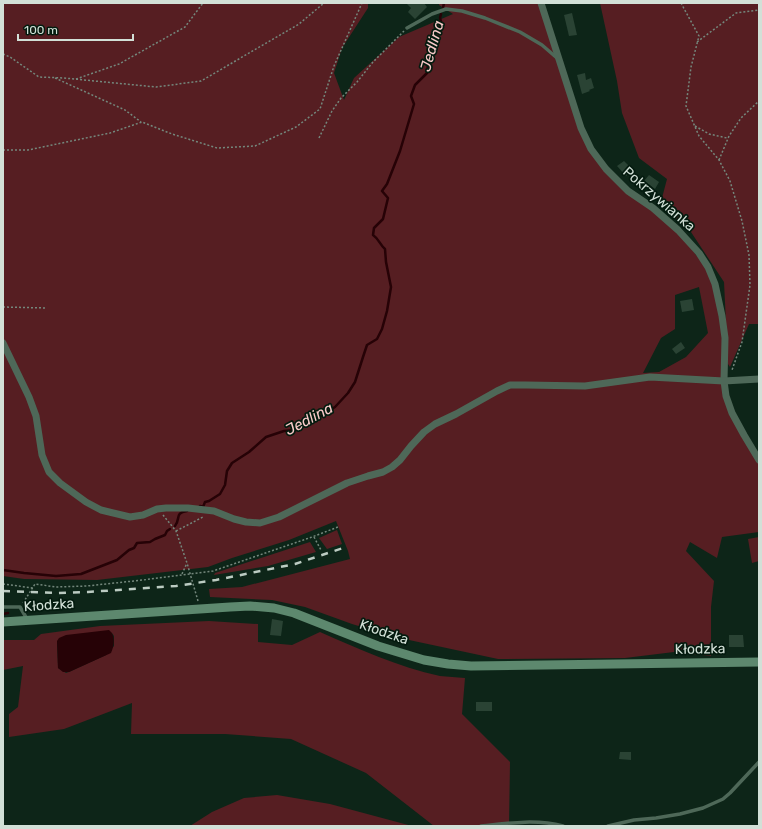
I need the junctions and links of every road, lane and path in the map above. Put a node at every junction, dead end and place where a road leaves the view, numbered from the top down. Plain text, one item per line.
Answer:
1 (203, 3) edge
2 (324, 3) edge
3 (362, 3) edge
4 (541, 3) edge
5 (681, 3) edge
6 (759, 10) edge
7 (407, 28) joint
8 (698, 42) junction
9 (3, 54) edge
10 (559, 59) junction
11 (54, 78) junction
12 (74, 79) junction
13 (759, 101) edge
14 (142, 122) junction
15 (695, 126) junction
16 (319, 138) dead end
17 (727, 138) dead end
18 (3, 150) edge
19 (719, 160) junction
20 (3, 307) edge
21 (47, 308) dead end
22 (3, 343) edge
23 (759, 379) edge
24 (724, 381) junction
25 (759, 460) edge
26 (157, 509) junction
27 (214, 511) junction
28 (338, 527) dead end
29 (176, 531) junction
30 (314, 537) junction
31 (320, 550) dead end
32 (187, 563) junction
33 (182, 575) junction
34 (3, 584) edge
35 (33, 588) junction
36 (196, 595) dead end
37 (3, 607) edge
38 (20, 607) junction
39 (27, 620) junction
40 (3, 622) edge
41 (759, 662) edge
42 (759, 669) edge
43 (759, 762) edge
44 (482, 826) edge
45 (563, 826) edge
46 (608, 826) edge

1 - 12 path
2 - 12 path
3 - 14 path
4 - 10 street, Pokrzywianka
5 - 8 path
6 - 8 path
7 - 10 lane
7 - 16 path
8 - 15 path
9 - 11 path
10 - 24 street, Pokrzywianka
11 - 12 path
11 - 14 path
13 - 19 path
14 - 18 path
15 - 17 path
15 - 19 path
19 - 24 path
20 - 21 path
22 - 26 street
23 - 24 street
24 - 25 street, Pokrzywianka
24 - 27 street
26 - 27 street
26 - 29 path
27 - 29 path
28 - 30 path
29 - 32 path
30 - 31 path
30 - 33 path
32 - 33 path
32 - 36 path
33 - 35 path
34 - 35 path
35 - 38 path
37 - 38 lane
38 - 39 lane
39 - 40 main road, Kłodzka
39 - 41 main road, Kłodzka
41 - 42 street
43 - 46 lane
44 - 45 lane

